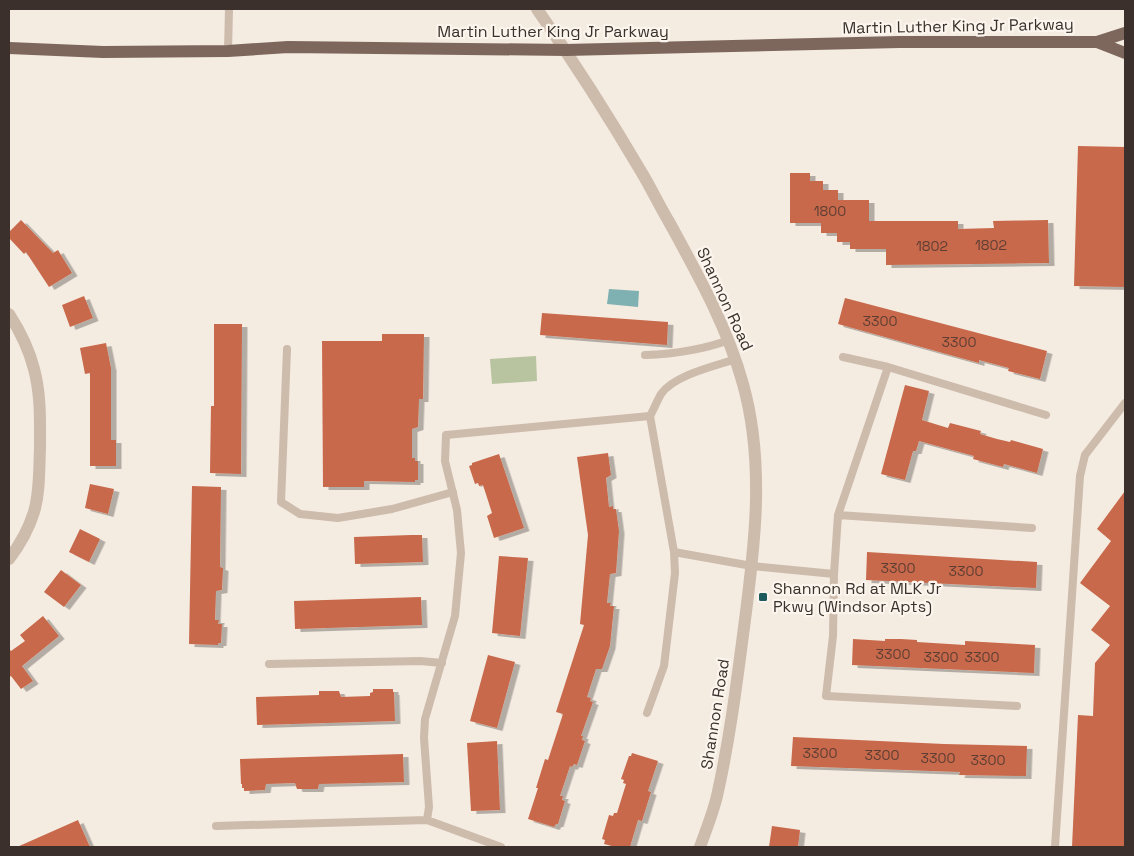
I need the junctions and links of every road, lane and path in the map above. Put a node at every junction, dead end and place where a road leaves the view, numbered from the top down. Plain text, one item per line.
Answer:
1 (229, 9) edge
2 (537, 9) edge
3 (1125, 33) edge
4 (1097, 42) junction
5 (9, 48) edge
6 (566, 50) junction
7 (228, 51) junction
8 (1125, 53) edge
9 (9, 314) edge
10 (728, 340) junction
11 (287, 349) dead end
12 (645, 354) dead end
13 (842, 357) dead end
14 (736, 359) junction
15 (888, 367) junction
16 (1125, 403) edge
17 (1046, 415) dead end
18 (650, 416) junction
19 (453, 492) junction
20 (838, 515) junction
21 (1032, 528) dead end
22 (674, 552) junction
23 (9, 559) edge
24 (752, 566) junction
25 (834, 574) junction
26 (442, 663) junction
27 (269, 664) dead end
28 (1017, 706) dead end
29 (647, 713) dead end
30 (427, 820) junction
31 (216, 826) dead end
32 (501, 847) edge
33 (700, 847) edge
34 (1055, 847) edge

1 - 7 lane
2 - 6 street, Shannon Road
3 - 4 main road, Martin Luther King Jr Parkway
4 - 6 main road, Martin Luther King Jr Parkway
4 - 8 main road, Martin Luther King Jr Parkway
5 - 7 main road, Martin Luther King Jr Parkway
6 - 7 main road, Martin Luther King Jr Parkway
6 - 10 street, Shannon Road
9 - 23 street
10 - 12 lane
10 - 14 street, Shannon Road
11 - 19 lane
13 - 15 lane
14 - 18 lane
14 - 24 street, Shannon Road
15 - 17 lane
15 - 20 lane
16 - 34 lane
18 - 19 lane
18 - 22 lane
19 - 26 lane
20 - 21 lane
20 - 25 lane
22 - 24 lane
22 - 29 lane
24 - 25 lane
24 - 33 street, Shannon Road
25 - 28 lane
26 - 27 lane
26 - 30 lane
30 - 31 lane
30 - 32 lane

